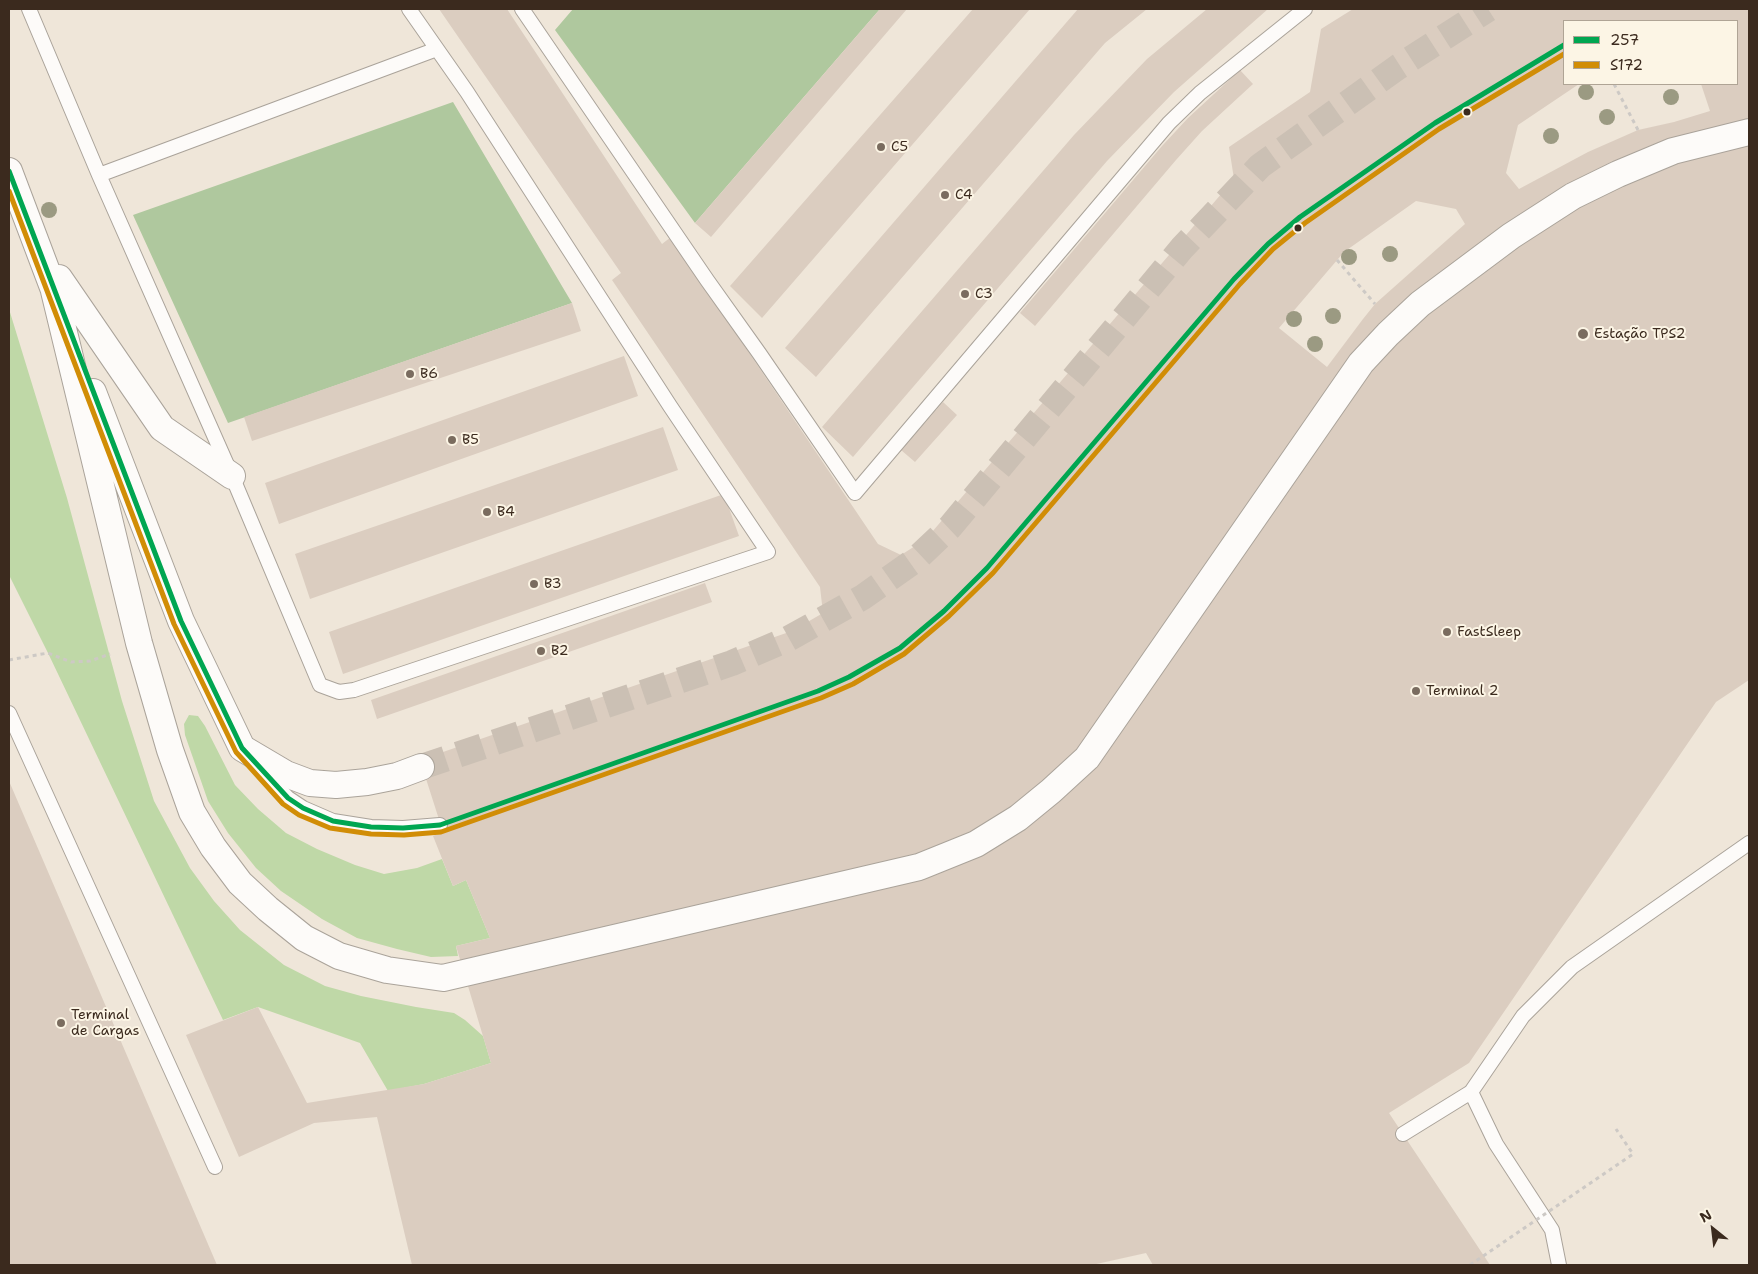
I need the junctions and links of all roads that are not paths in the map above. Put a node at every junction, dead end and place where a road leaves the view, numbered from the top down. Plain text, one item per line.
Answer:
1 (29, 9) edge
2 (410, 9) edge
3 (522, 9) edge
4 (1305, 9) edge
5 (437, 49) junction
6 (1749, 132) edge
7 (9, 171) edge
8 (99, 176) junction
9 (9, 186) edge
10 (25, 216) junction
11 (38, 249) junction
12 (54, 291) junction
13 (232, 476) junction
14 (9, 713) edge
15 (242, 748) junction
16 (421, 768) tunnel mouth
17 (440, 825) dead end
18 (1749, 843) edge
19 (1471, 1092) junction
20 (1403, 1134) dead end
21 (215, 1167) dead end
22 (1559, 1265) edge

1 - 8 lane
2 - 5 lane
3 - 4 lane
5 - 8 lane
5 - 13 lane
6 - 12 street
7 - 10 street
8 - 13 lane
9 - 10 street
10 - 11 street
11 - 12 street
11 - 13 street
12 - 15 street
14 - 21 lane
15 - 16 street
15 - 17 lane
18 - 19 lane
19 - 20 lane
19 - 22 lane

